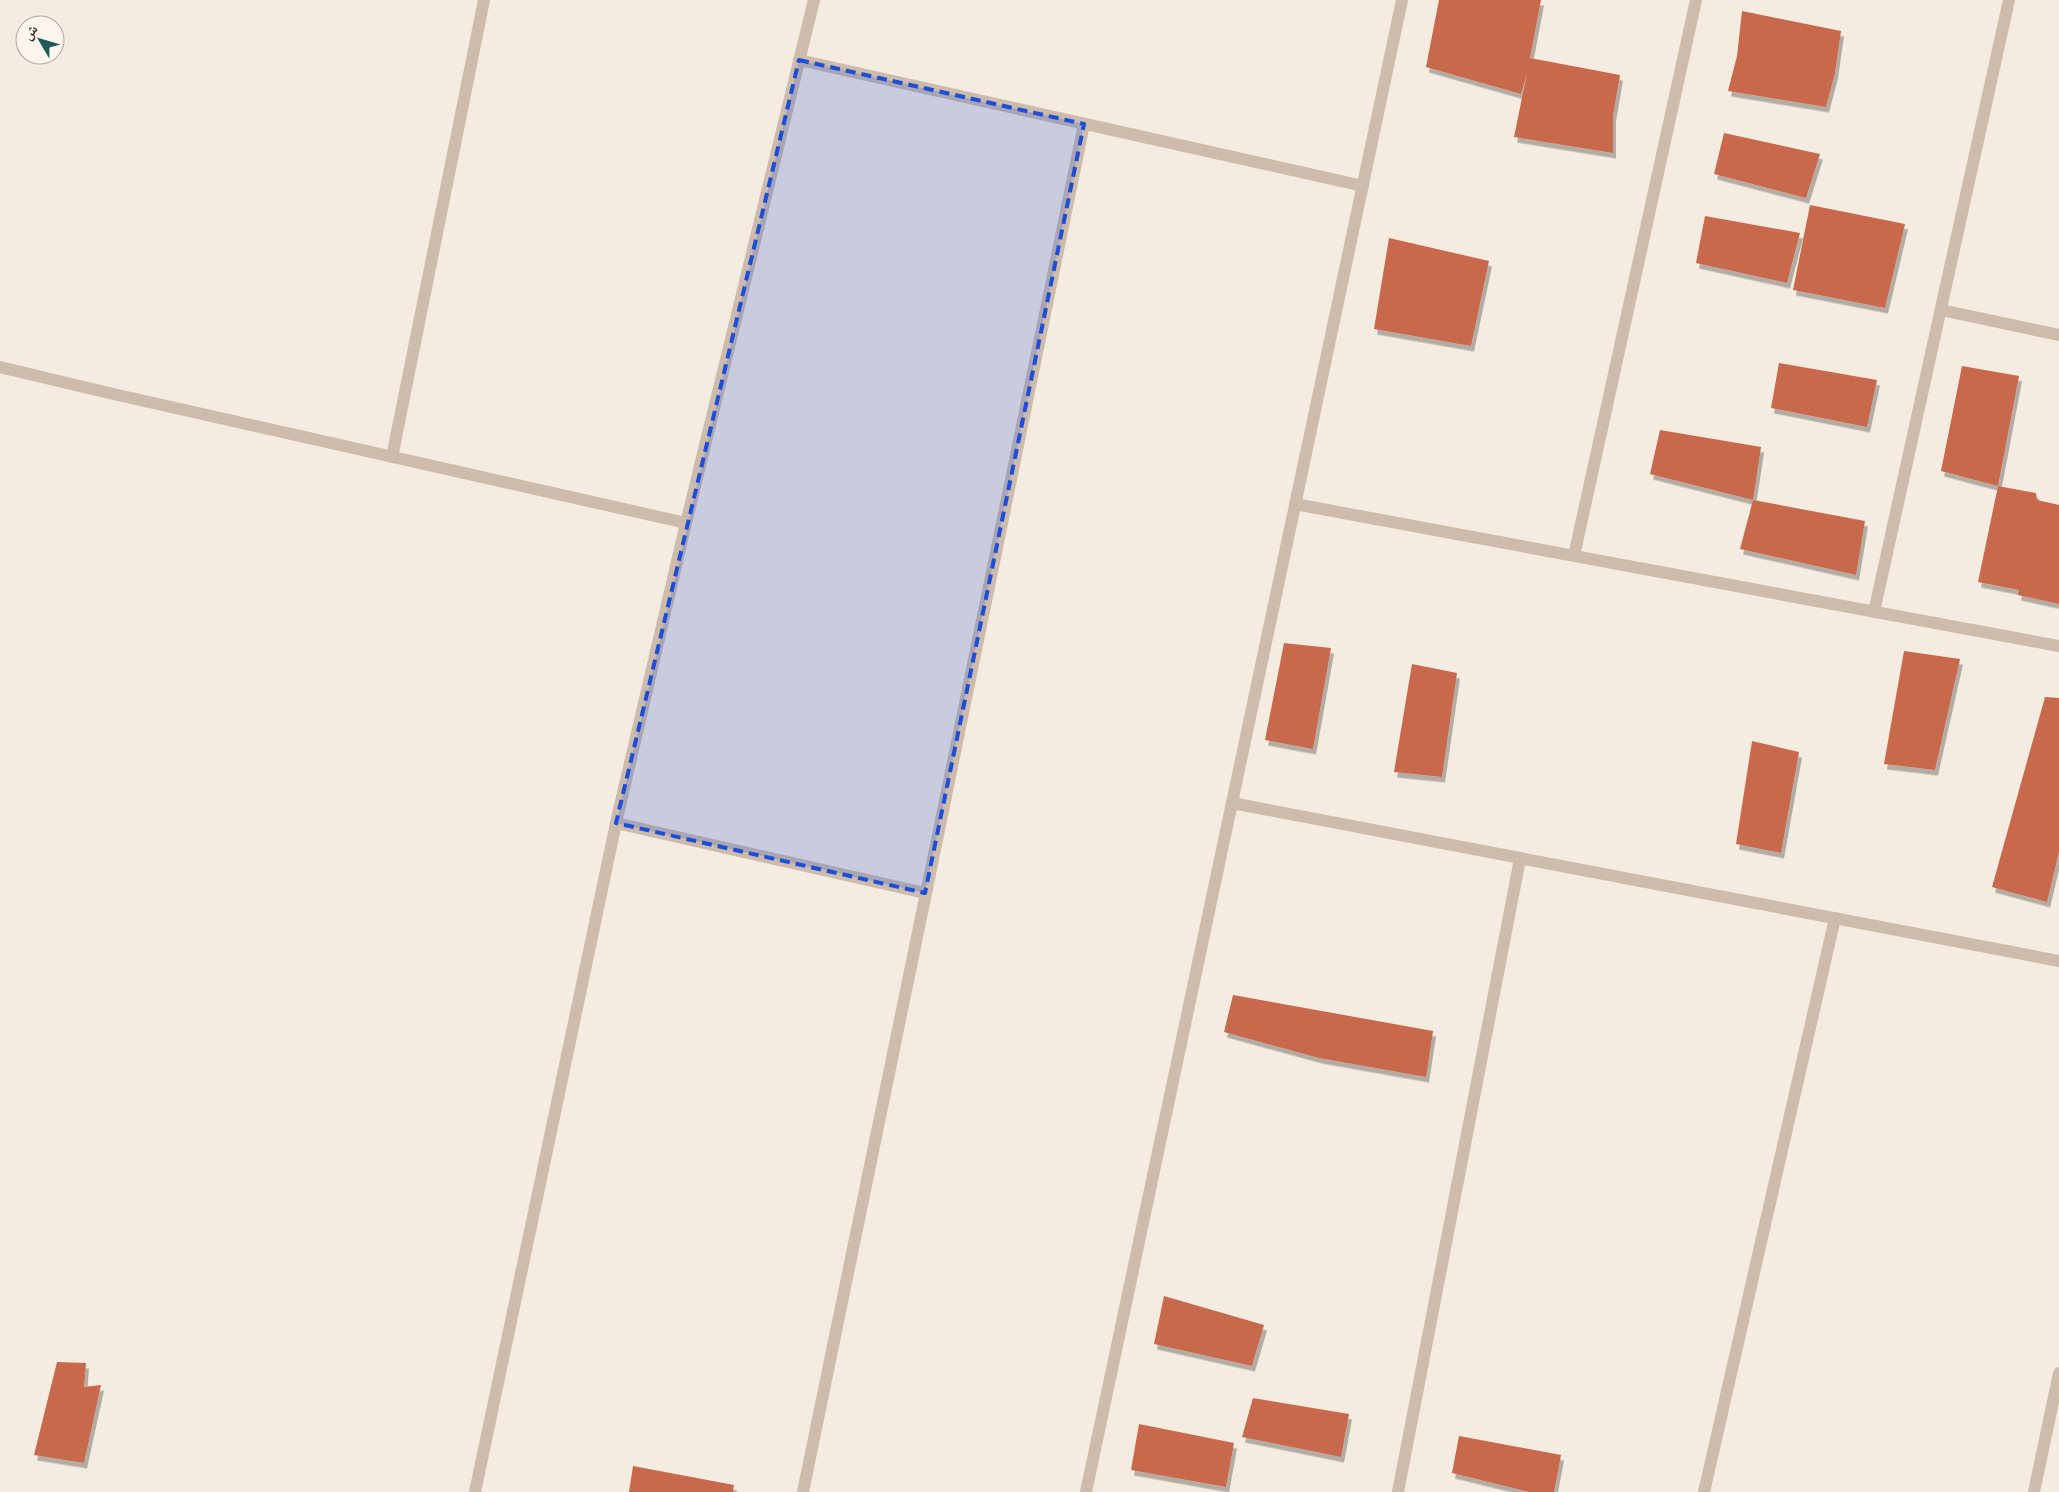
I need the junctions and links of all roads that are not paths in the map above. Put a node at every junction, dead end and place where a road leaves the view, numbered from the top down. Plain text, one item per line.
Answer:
1 (484, 0) edge
2 (814, 0) edge
3 (1402, 0) edge
4 (1696, 0) edge
5 (2009, 0) edge
6 (799, 60) junction
7 (1084, 124) junction
8 (1363, 186) junction
9 (1941, 310) junction
10 (2059, 335) edge
11 (0, 367) edge
12 (392, 457) junction
13 (1295, 504) junction
14 (686, 523) junction
15 (1574, 556) junction
16 (1874, 612) junction
17 (2059, 646) edge
18 (1232, 803) junction
19 (616, 823) junction
20 (1520, 859) junction
21 (925, 893) junction
22 (1835, 918) junction
23 (2059, 961) edge
24 (2059, 1373) edge
25 (474, 1492) edge
26 (803, 1492) edge
27 (1086, 1492) edge
28 (1398, 1492) edge
29 (1704, 1492) edge
30 (2034, 1492) edge

1 - 12 street
2 - 6 street
3 - 8 street
4 - 15 street
5 - 9 street
6 - 7 street
6 - 14 street
7 - 8 street
7 - 21 street
8 - 13 street
9 - 10 street
9 - 16 street
11 - 12 street
12 - 14 street
13 - 15 street
13 - 18 street
14 - 19 street
15 - 16 street
16 - 17 street
18 - 20 street
18 - 27 street
19 - 21 street
19 - 25 street
20 - 22 street
20 - 28 street
21 - 26 street
22 - 23 street
22 - 29 street
24 - 30 street

